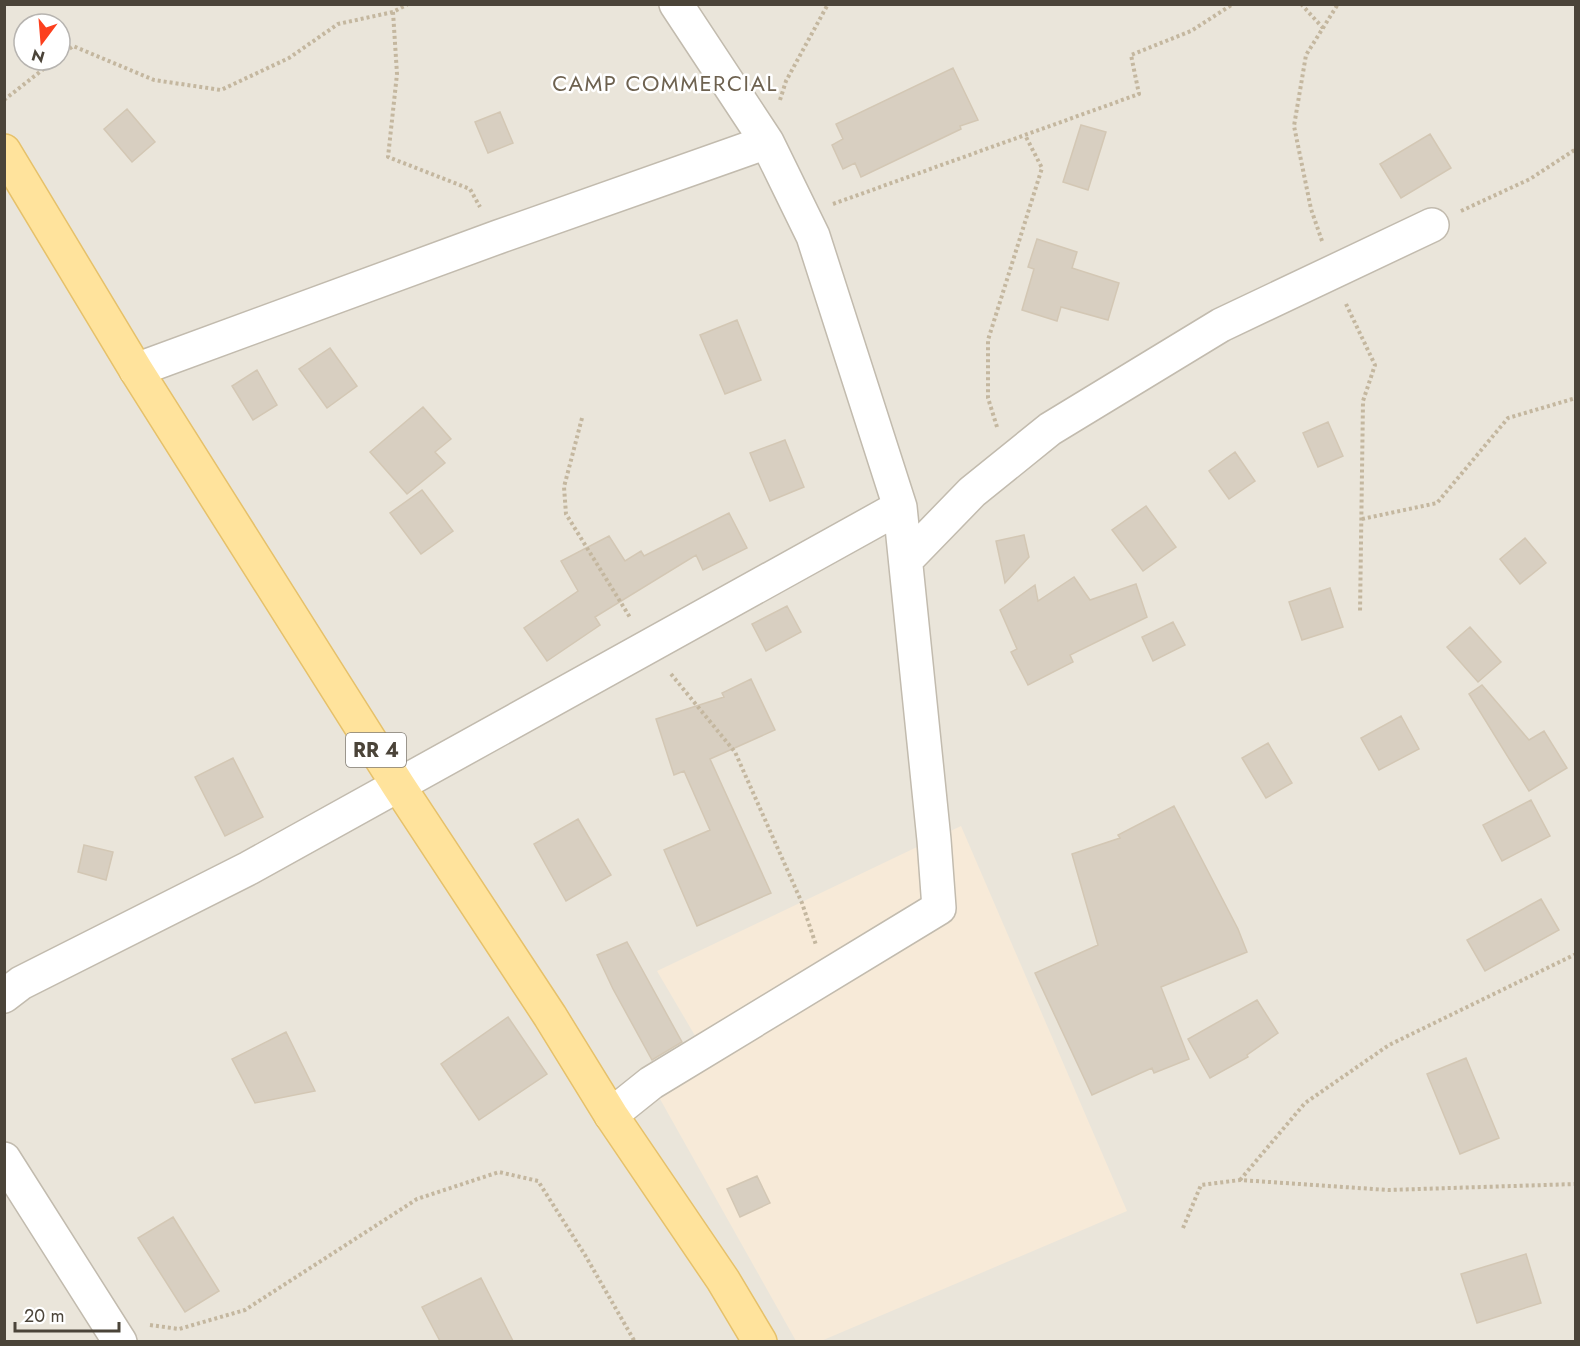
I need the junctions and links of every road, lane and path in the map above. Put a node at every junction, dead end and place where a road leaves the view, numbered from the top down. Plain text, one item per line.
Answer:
1 (408, 4) edge
2 (676, 4) edge
3 (828, 4) edge
4 (1233, 4) edge
5 (1301, 4) edge
6 (393, 12) junction
7 (1323, 28) dead end
8 (72, 47) edge
9 (40, 72) edge
10 (4, 100) edge
11 (1025, 135) junction
12 (767, 142) junction
13 (1575, 149) edge
14 (4, 151) edge
15 (803, 215) junction
16 (1432, 225) joint
17 (498, 237) junction
18 (136, 370) junction
19 (1575, 398) edge
20 (582, 418) dead end
21 (1008, 462) junction
22 (900, 507) junction
23 (1362, 519) dead end
24 (906, 560) junction
25 (649, 647) junction
26 (398, 785) junction
27 (1575, 954) edge
28 (826, 977) junction
29 (4, 996) edge
30 (611, 1115) junction
31 (4, 1159) edge
32 (1240, 1180) junction
33 (1575, 1184) edge
34 (1183, 1228) dead end
35 (112, 1330) edge
36 (635, 1341) edge
37 (760, 1341) edge

1 - 6 path
2 - 12 street
3 - 12 path
4 - 11 path
5 - 7 path
6 - 8 path
6 - 17 path
9 - 10 path
11 - 15 path
11 - 21 path
12 - 15 street
12 - 17 street
13 - 16 path
14 - 18 main road, RR 4
15 - 22 street
16 - 21 street
17 - 18 street
18 - 26 main road, RR 4
19 - 23 path
20 - 25 path
21 - 24 street
22 - 24 street
22 - 25 street
24 - 28 street
25 - 26 street
25 - 28 path
26 - 29 street
26 - 30 main road, RR 4
27 - 32 path
28 - 30 street
30 - 37 main road, RR 4
31 - 35 street
32 - 33 path
32 - 34 path
35 - 36 path

